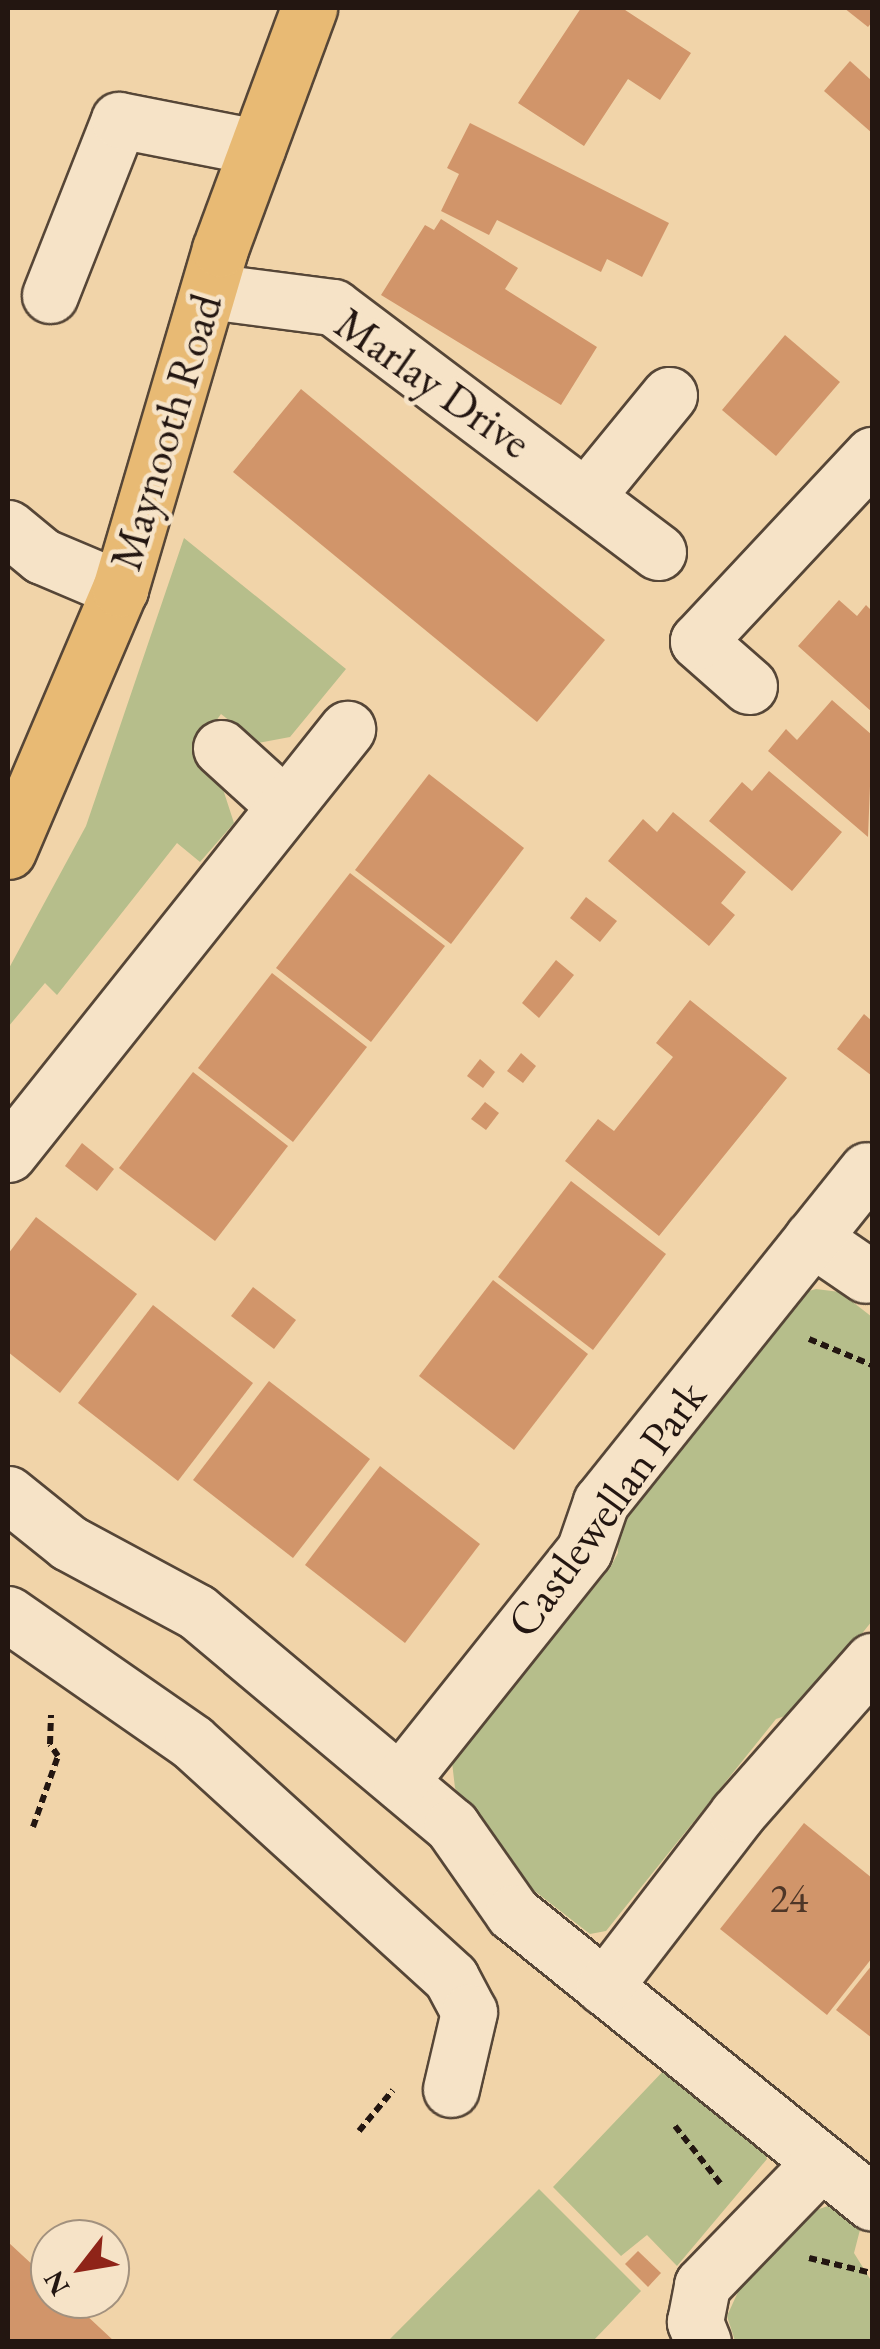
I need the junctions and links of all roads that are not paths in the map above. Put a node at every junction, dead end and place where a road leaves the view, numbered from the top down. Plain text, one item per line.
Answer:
1 (309, 8) edge
2 (257, 147) junction
3 (208, 290) junction
4 (50, 294) dead end
5 (669, 395) dead end
6 (872, 455) edge
7 (588, 494) junction
8 (8, 528) edge
9 (658, 552) dead end
10 (120, 588) junction
11 (749, 686) dead end
12 (347, 729) dead end
13 (221, 748) dead end
14 (286, 806) junction
15 (8, 850) edge
16 (8, 1154) edge
17 (866, 1170) dead end
18 (812, 1238) junction
19 (866, 1276) dead end
20 (8, 1494) edge
21 (8, 1614) edge
22 (872, 1661) edge
23 (401, 1780) junction
24 (604, 1986) junction
25 (429, 2081) road end
26 (821, 2162) junction
27 (872, 2202) edge
28 (702, 2342) edge

1 - 2 main road, Maynooth Road
2 - 3 main road, Maynooth Road
2 - 4 street
3 - 7 street, Marlay Drive
3 - 10 main road, Maynooth Road
5 - 7 street
6 - 11 street
7 - 9 street, Marlay Drive
8 - 10 street
10 - 15 main road, Maynooth Road
12 - 14 street
13 - 14 street
14 - 16 street
17 - 18 street, Castlewellan Park
18 - 19 street
18 - 23 street, Castlewellan Park
20 - 23 street
21 - 25 street
22 - 24 street
23 - 24 street
24 - 26 street
26 - 27 street
26 - 28 street

